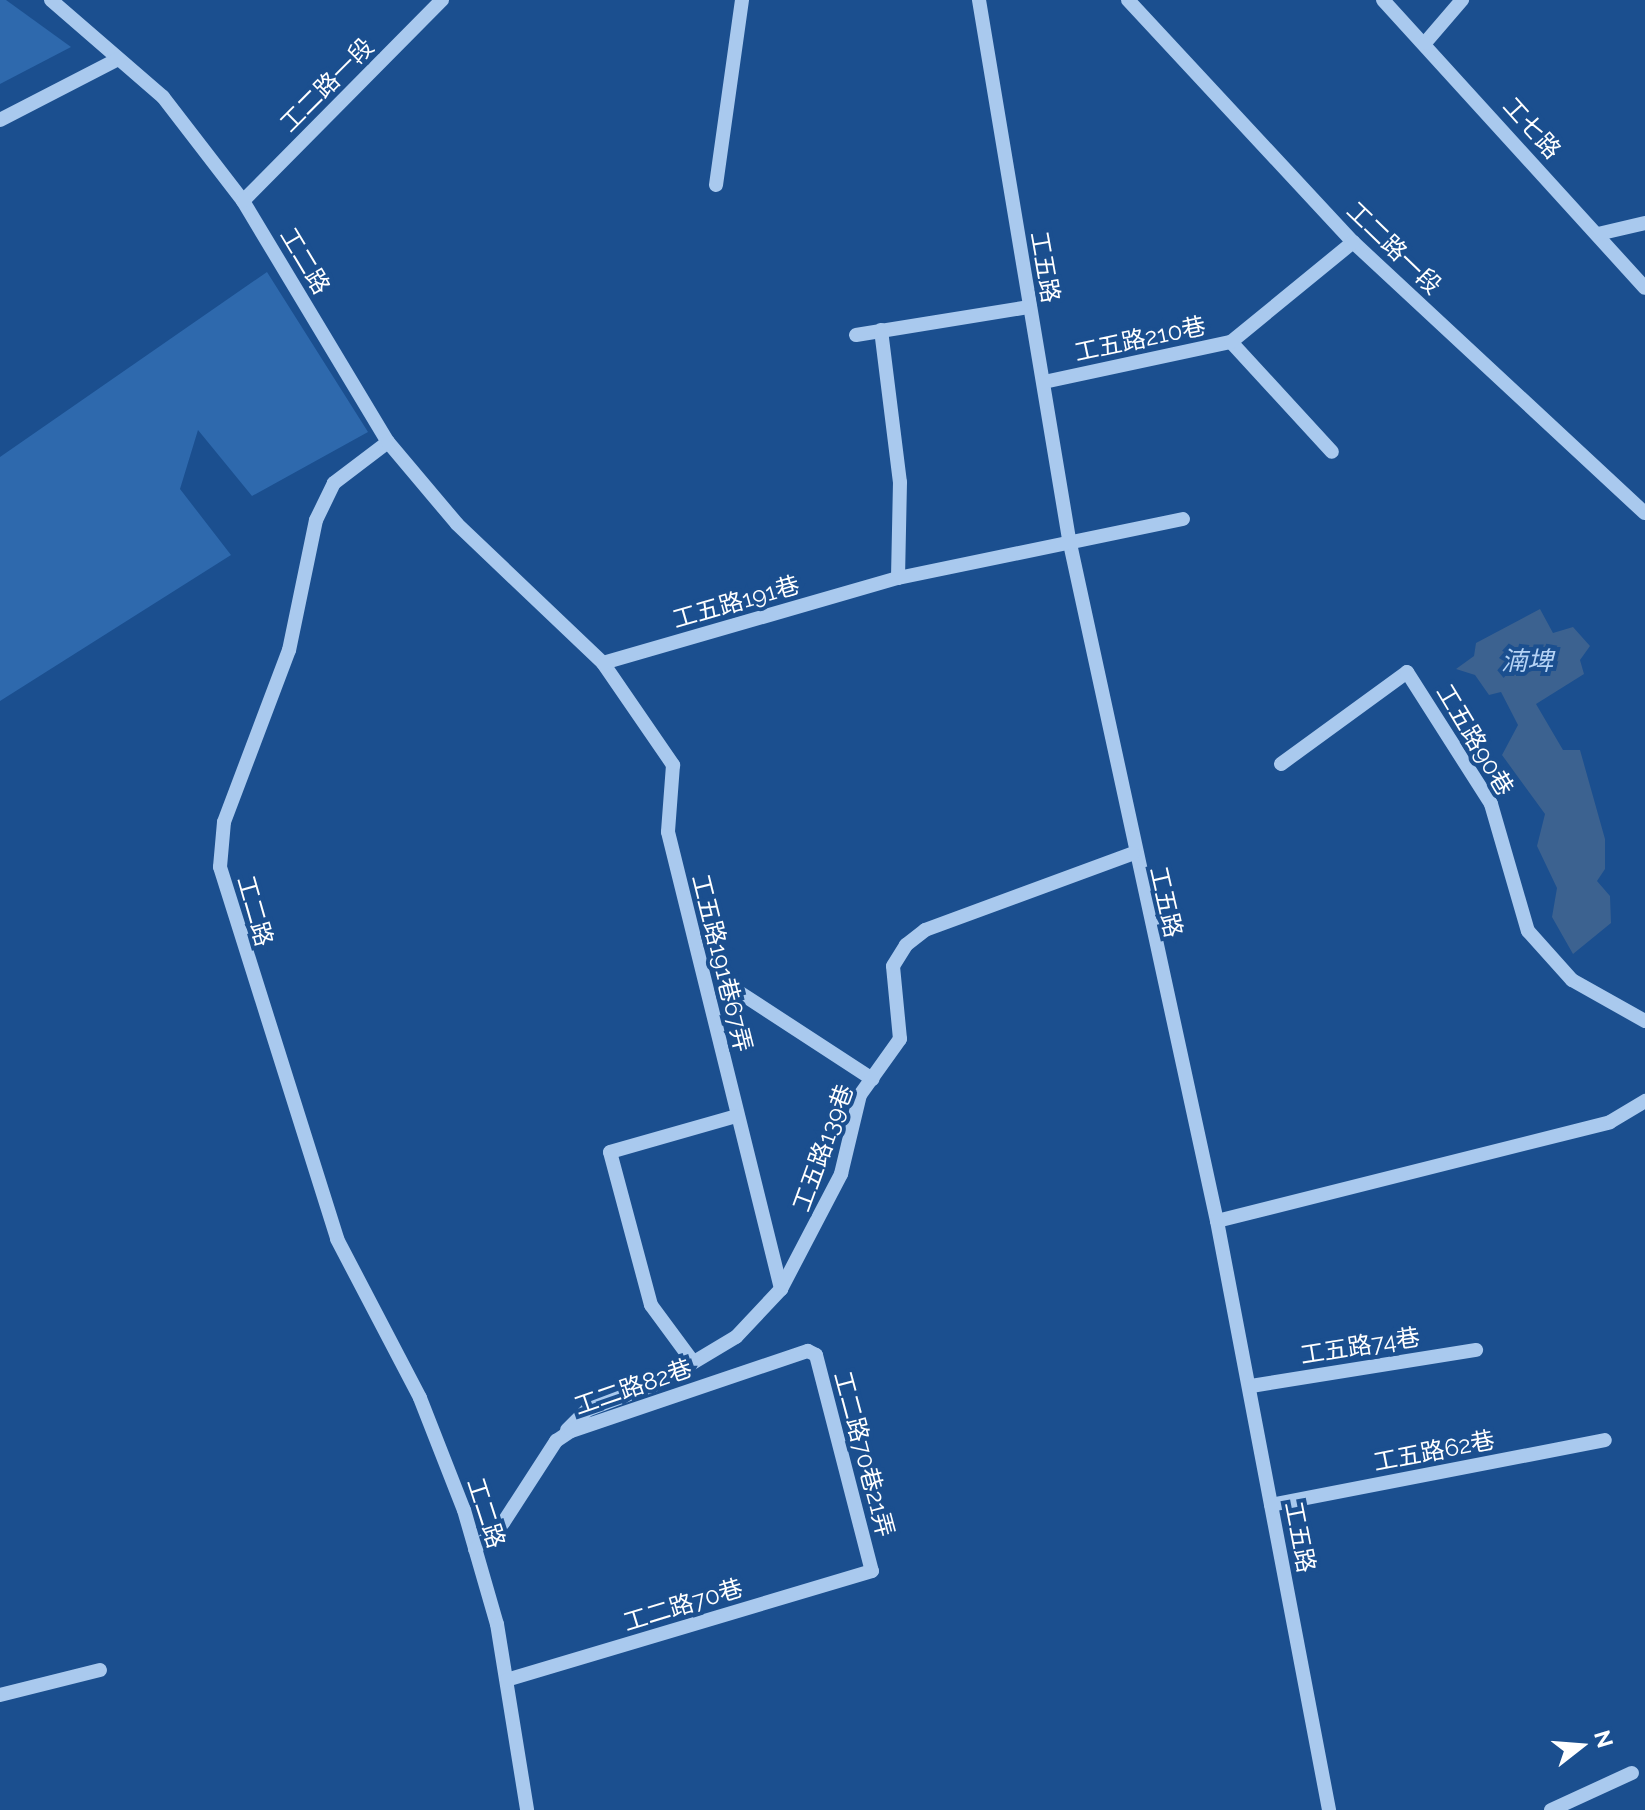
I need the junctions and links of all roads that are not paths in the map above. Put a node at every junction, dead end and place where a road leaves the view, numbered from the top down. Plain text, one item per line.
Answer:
1 (51, 0) edge
2 (442, 0) edge
3 (742, 0) edge
4 (979, 0) edge
5 (1128, 0) edge
6 (1383, 0) edge
7 (1462, 0) edge
8 (1425, 43) junction
9 (118, 59) junction
10 (0, 120) edge
11 (716, 185) dead end
12 (243, 201) junction
13 (1645, 223) edge
14 (1598, 234) junction
15 (1353, 242) junction
16 (1645, 288) edge
17 (1028, 307) junction
18 (881, 330) junction
19 (856, 335) dead end
20 (1231, 342) junction
21 (1044, 382) junction
22 (388, 442) junction
23 (1332, 452) dead end
24 (1645, 513) edge
25 (1183, 519) dead end
26 (1069, 539) junction
27 (898, 578) junction
28 (603, 663) junction
29 (1281, 764) dead end
30 (1132, 854) junction
31 (725, 983) dead end
32 (1645, 1021) edge
33 (872, 1079) junction
34 (1645, 1101) edge
35 (736, 1116) junction
36 (1217, 1221) junction
37 (781, 1289) junction
38 (1476, 1350) dead end
39 (808, 1351) joint
40 (693, 1362) junction
41 (1251, 1386) junction
42 (1605, 1440) dead end
43 (556, 1441) junction
44 (1271, 1505) junction
45 (475, 1549) junction
46 (872, 1571) joint
47 (100, 1670) dead end
48 (507, 1680) junction
49 (0, 1695) edge
50 (1632, 1773) dead end
51 (527, 1810) edge
52 (1329, 1810) edge
53 (1551, 1810) edge

1 - 9 street, 工二路
2 - 12 street, 工二路一段
3 - 11 street
4 - 17 street, 工五路
5 - 15 street, 工二路一段
6 - 8 street, 工七路
7 - 8 street
8 - 14 street, 工七路
9 - 10 street
9 - 12 street, 工二路
12 - 22 street, 工二路
13 - 14 street
14 - 16 street, 工七路
15 - 20 street, 工五路210巷
15 - 24 street, 工二路一段
17 - 18 street
17 - 21 street, 工五路
18 - 19 street
18 - 27 street
20 - 21 street, 工五路210巷
20 - 23 street
21 - 26 street, 工五路
22 - 28 street
22 - 45 street, 工二路
25 - 26 street, 工五路191巷
26 - 27 street, 工五路191巷
26 - 30 street, 工五路
27 - 28 street, 工五路191巷
28 - 35 street, 工五路191巷67弄
29 - 32 street, 工五路90巷
30 - 33 street, 工五路139巷
30 - 36 street, 工五路
31 - 33 street
33 - 37 street, 工五路139巷
34 - 36 street
35 - 37 street, 工五路191巷67弄
35 - 40 street
36 - 41 street, 工五路
37 - 40 street, 工五路139巷
38 - 41 street, 工五路74巷
39 - 43 street, 工二路82巷
39 - 46 street, 工二路70巷21弄
40 - 43 street, 工五路139巷
41 - 44 street, 工五路
42 - 44 street, 工五路62巷
43 - 45 street, 工二路82巷
44 - 52 street, 工五路
45 - 48 street, 工二路
46 - 48 street, 工二路70巷
47 - 49 street
48 - 51 street, 工二路
50 - 53 street

